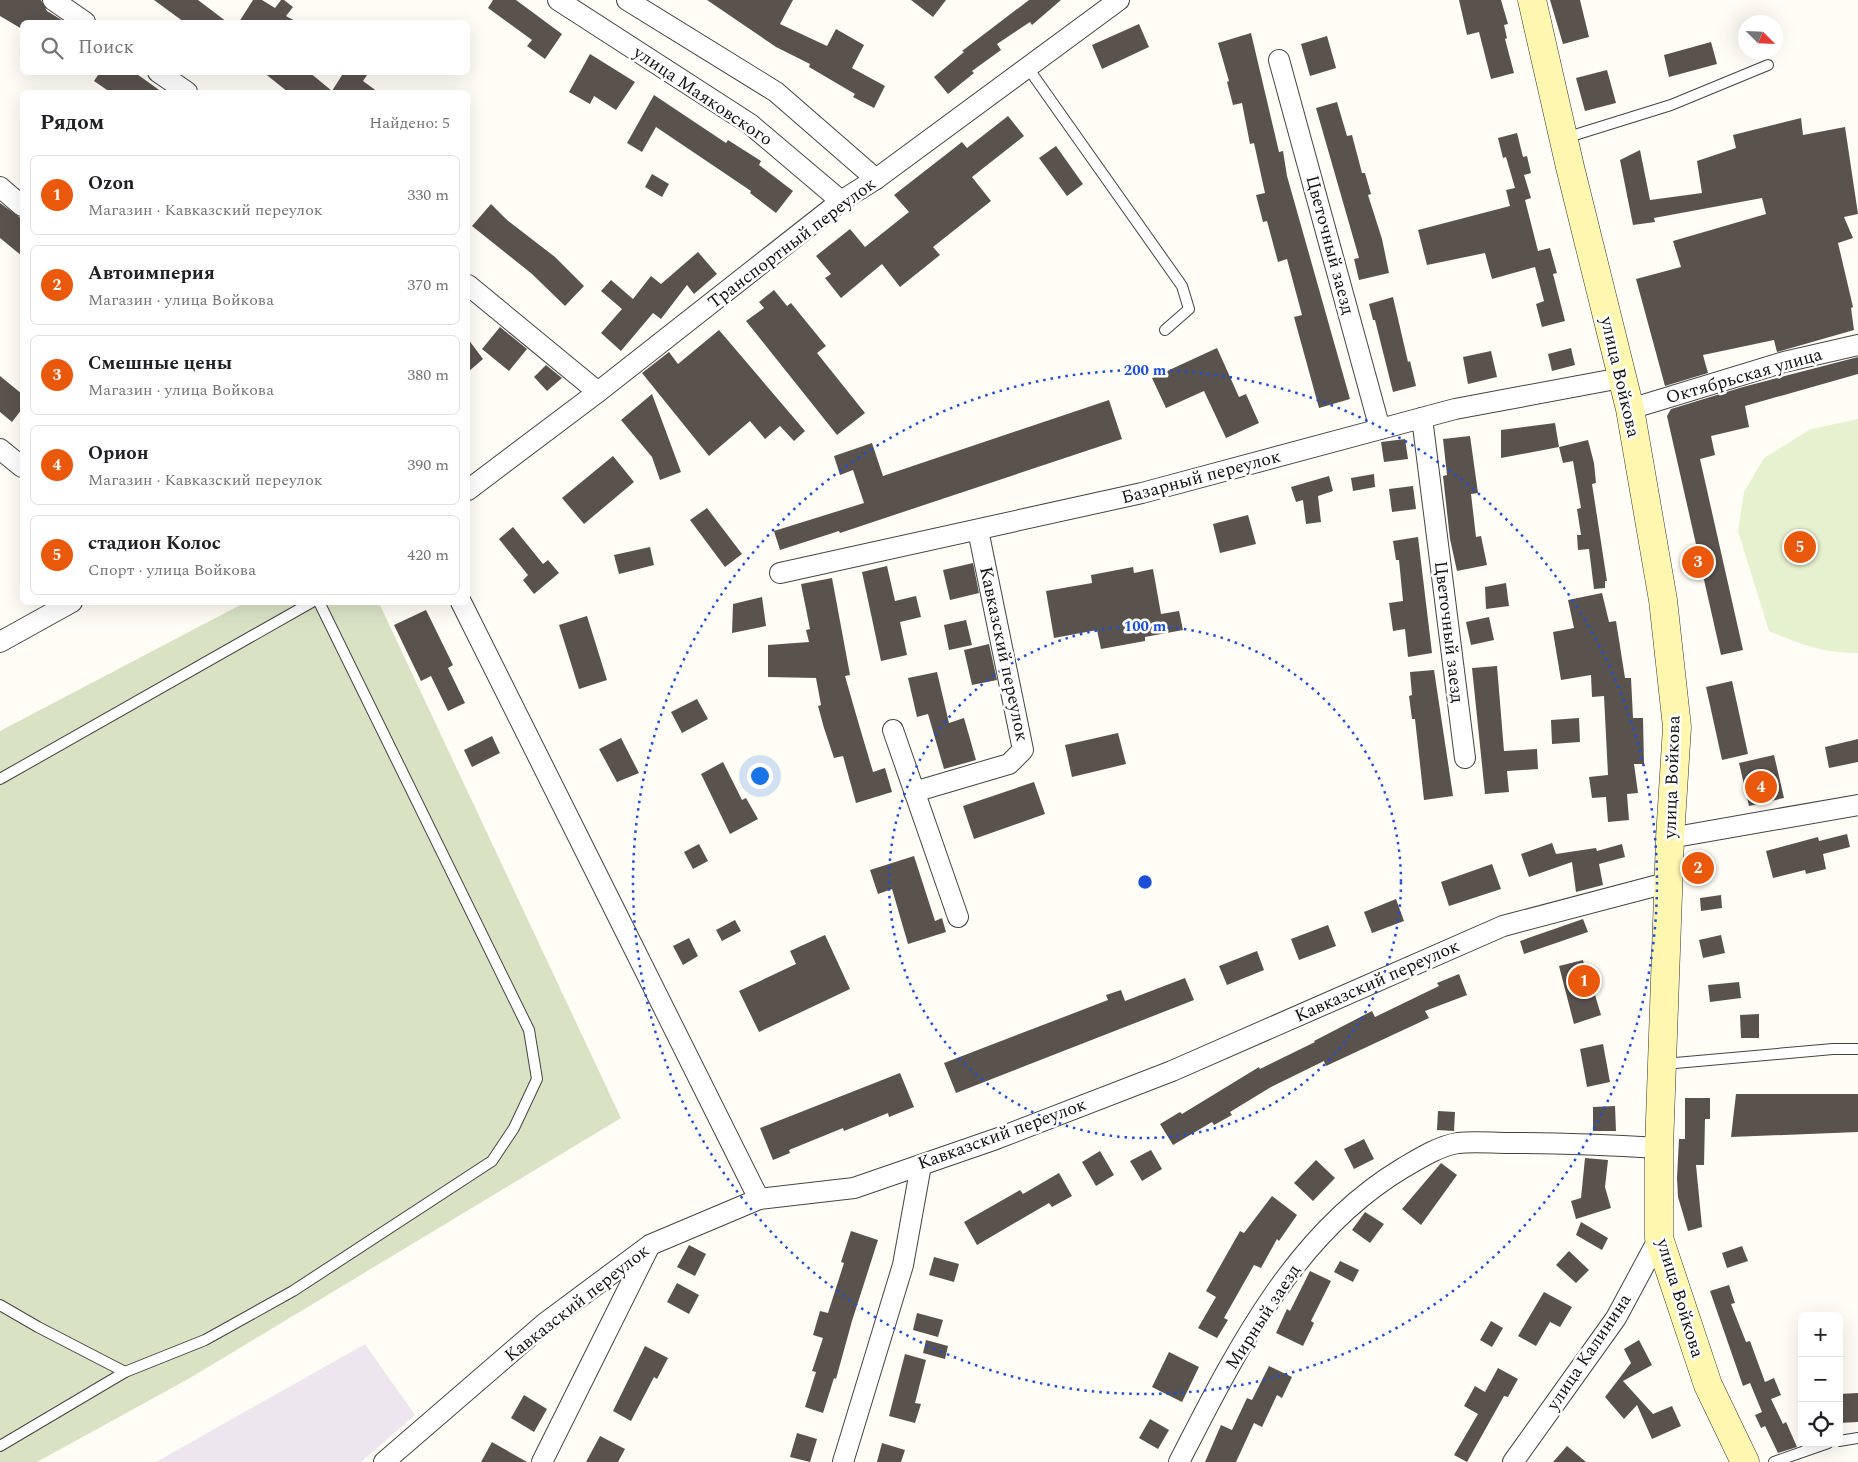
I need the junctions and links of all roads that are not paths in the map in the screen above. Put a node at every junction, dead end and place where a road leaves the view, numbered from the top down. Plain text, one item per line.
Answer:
1 (53, 0) edge
2 (558, 0) edge
3 (627, 0) edge
4 (1119, 0) edge
5 (1532, 0) edge
6 (82, 20) edge
7 (1280, 60) dead end
8 (1768, 65) dead end
9 (1028, 68) junction
10 (162, 75) edge
11 (184, 90) edge
12 (1564, 138) junction
13 (876, 179) junction
14 (0, 187) edge
15 (841, 202) junction
16 (20, 204) edge
17 (470, 287) edge
18 (1165, 330) dead end
19 (1858, 345) edge
20 (1621, 378) junction
21 (598, 392) junction
22 (1630, 410) junction
23 (1422, 418) junction
24 (1380, 429) junction
25 (0, 449) edge
26 (20, 465) edge
27 (470, 488) edge
28 (978, 530) junction
29 (780, 573) dead end
30 (67, 605) edge
31 (307, 605) edge
32 (320, 605) edge
33 (462, 605) edge
34 (0, 642) edge
35 (893, 730) dead end
36 (1465, 758) dead end
37 (0, 778) edge
38 (914, 792) junction
39 (1858, 805) edge
40 (1670, 838) junction
41 (1670, 882) junction
42 (958, 917) dead end
43 (1858, 1049) edge
44 (1662, 1064) junction
45 (1659, 1148) junction
46 (921, 1164) junction
47 (759, 1199) junction
48 (1659, 1238) junction
49 (650, 1244) junction
50 (0, 1305) edge
51 (125, 1372) junction
52 (1858, 1438) edge
53 (1843, 1440) edge
54 (0, 1446) edge
55 (1812, 1447) edge
56 (384, 1462) edge
57 (542, 1462) edge
58 (843, 1462) edge
59 (1179, 1462) edge
60 (1512, 1462) edge
61 (1744, 1462) edge
62 (1774, 1462) edge

1 - 6 street
2 - 15 street, улица Маяковского
3 - 13 street
4 - 9 street, Транспортный переулок
5 - 12 street, улица Войкова
7 - 24 street, Цветочный заезд
8 - 12 lane
9 - 13 street, Транспортный переулок
9 - 18 lane
10 - 11 street
12 - 20 street, улица Войкова
13 - 15 street, Транспортный переулок
14 - 16 street
15 - 21 street, Транспортный переулок
17 - 21 street
19 - 22 street, Октябрьская улица
20 - 22 street, улица Войкова
20 - 23 street, Базарный переулок
21 - 27 street, Транспортный переулок
22 - 40 street, улица Войкова
23 - 24 street, Базарный переулок
23 - 36 street, Цветочный заезд
24 - 28 street, Базарный переулок
25 - 26 street
28 - 29 street, Базарный переулок
28 - 38 street, Кавказский переулок
30 - 34 street
31 - 37 lane
32 - 51 lane
33 - 47 street
35 - 38 street
38 - 42 street
39 - 40 street
40 - 41 street, улица Войкова
41 - 44 street, улица Войкова
41 - 46 street, Кавказский переулок
43 - 44 lane
44 - 45 street, улица Войкова
45 - 48 street, улица Войкова
45 - 59 street, Мирный заезд
46 - 47 street, Кавказский переулок
46 - 58 street
47 - 49 street, Кавказский переулок
48 - 60 street, улица Калинина
48 - 61 street, улица Войкова
49 - 56 street, Кавказский переулок
49 - 57 street
50 - 51 lane
51 - 54 lane
52 - 53 lane
55 - 62 lane

